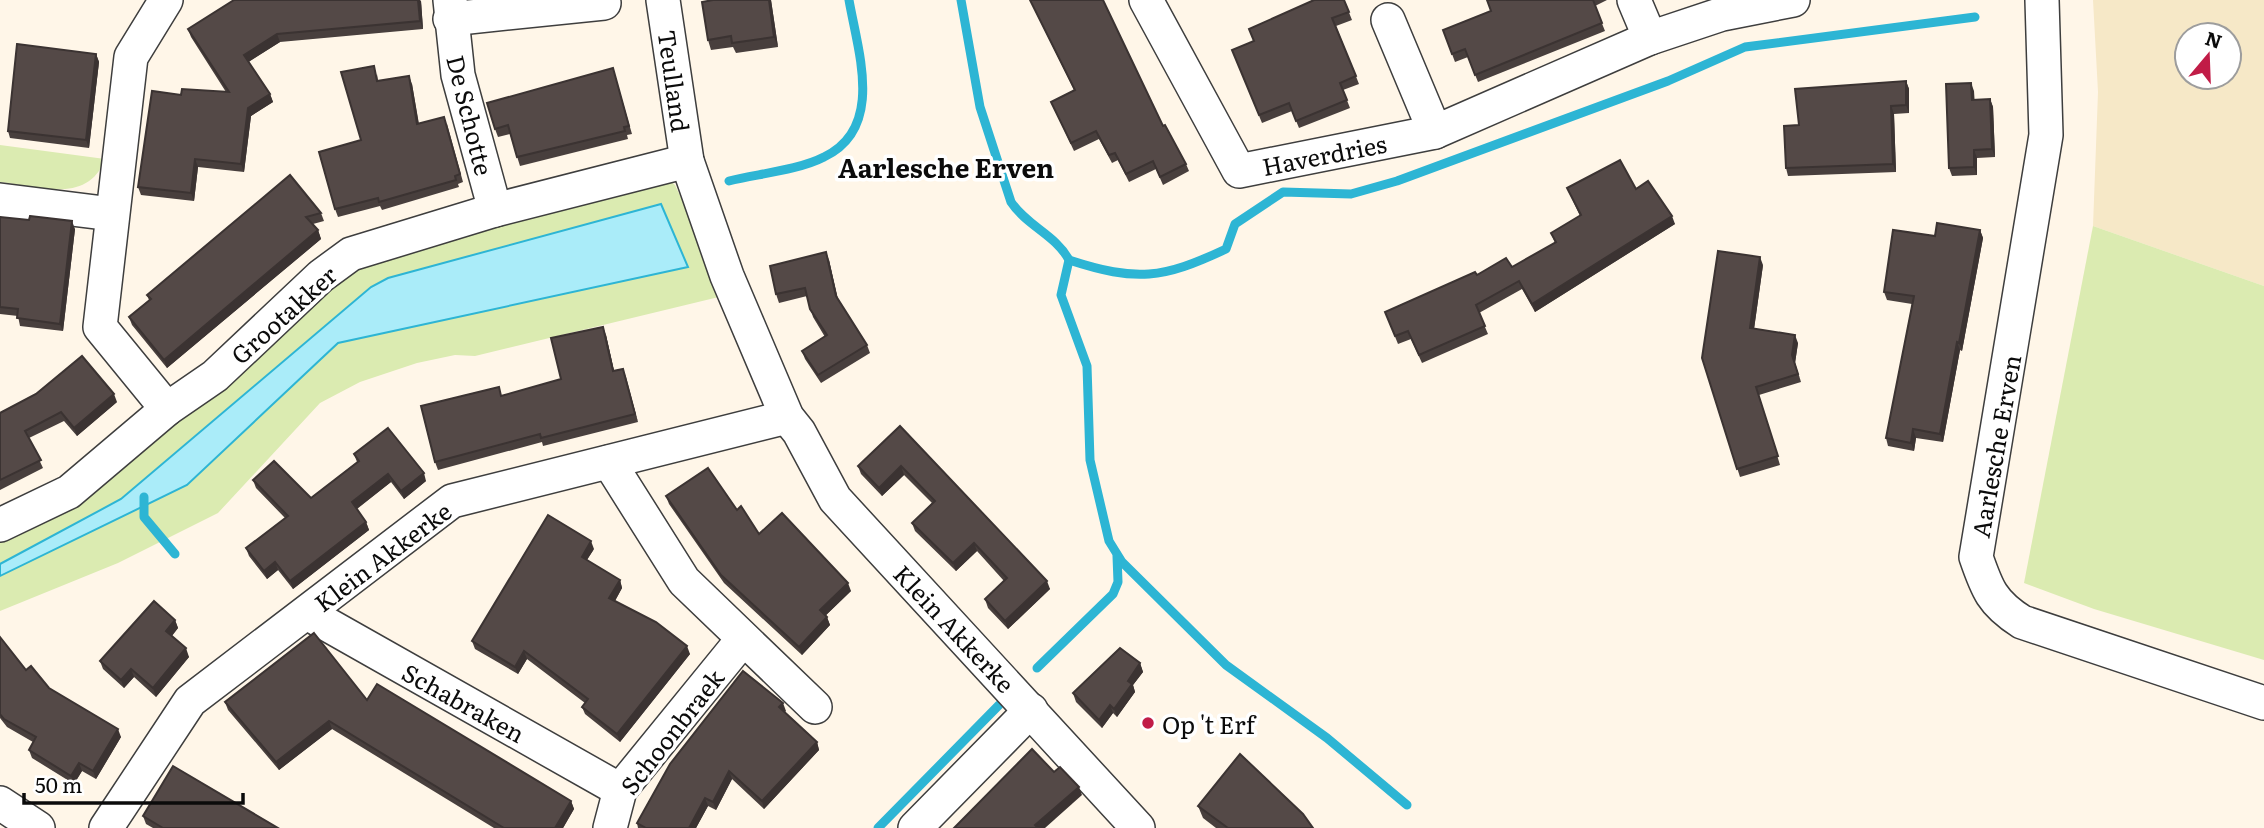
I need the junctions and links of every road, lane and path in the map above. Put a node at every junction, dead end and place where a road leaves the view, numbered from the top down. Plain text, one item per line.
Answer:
1 (166, 0) edge
2 (663, 0) edge
3 (1146, 0) edge
4 (1634, 0) edge
5 (1793, 0) edge
6 (2042, 0) edge
7 (604, 3) dead end
8 (450, 10) edge
9 (1388, 20) dead end
10 (1650, 38) junction
11 (1436, 132) junction
12 (687, 161) junction
13 (0, 200) edge
14 (495, 210) junction
15 (112, 214) junction
16 (167, 409) junction
17 (788, 417) junction
18 (609, 462) junction
19 (0, 525) edge
20 (307, 613) junction
21 (743, 639) junction
22 (2264, 703) edge
23 (815, 708) dead end
24 (1031, 710) junction
25 (620, 790) junction
26 (0, 803) edge
27 (38, 828) edge
28 (106, 828) edge
29 (610, 828) edge
30 (915, 828) edge
31 (1138, 828) edge

1 - 15 street
2 - 12 street, Teulland
3 - 11 street, Haverdries
4 - 10 street
5 - 10 street, Haverdries
6 - 22 street, Aarlesche Erven
7 - 8 street, De Schotte
8 - 14 street, De Schotte
9 - 11 street
10 - 11 street, Haverdries
12 - 14 street, Grootakker
12 - 17 street, Klein Akkerke
13 - 15 street
14 - 16 street, Grootakker
15 - 16 street
16 - 19 street, Grootakker
17 - 18 street, Klein Akkerke
17 - 24 street, Klein Akkerke
18 - 20 street, Klein Akkerke
18 - 21 street
20 - 25 street, Schabraken
20 - 28 street, Klein Akkerke
21 - 23 street
21 - 25 street, Schoonbraek
24 - 30 street
24 - 31 street, Klein Akkerke
25 - 29 street, Schoonbraek
26 - 27 street

